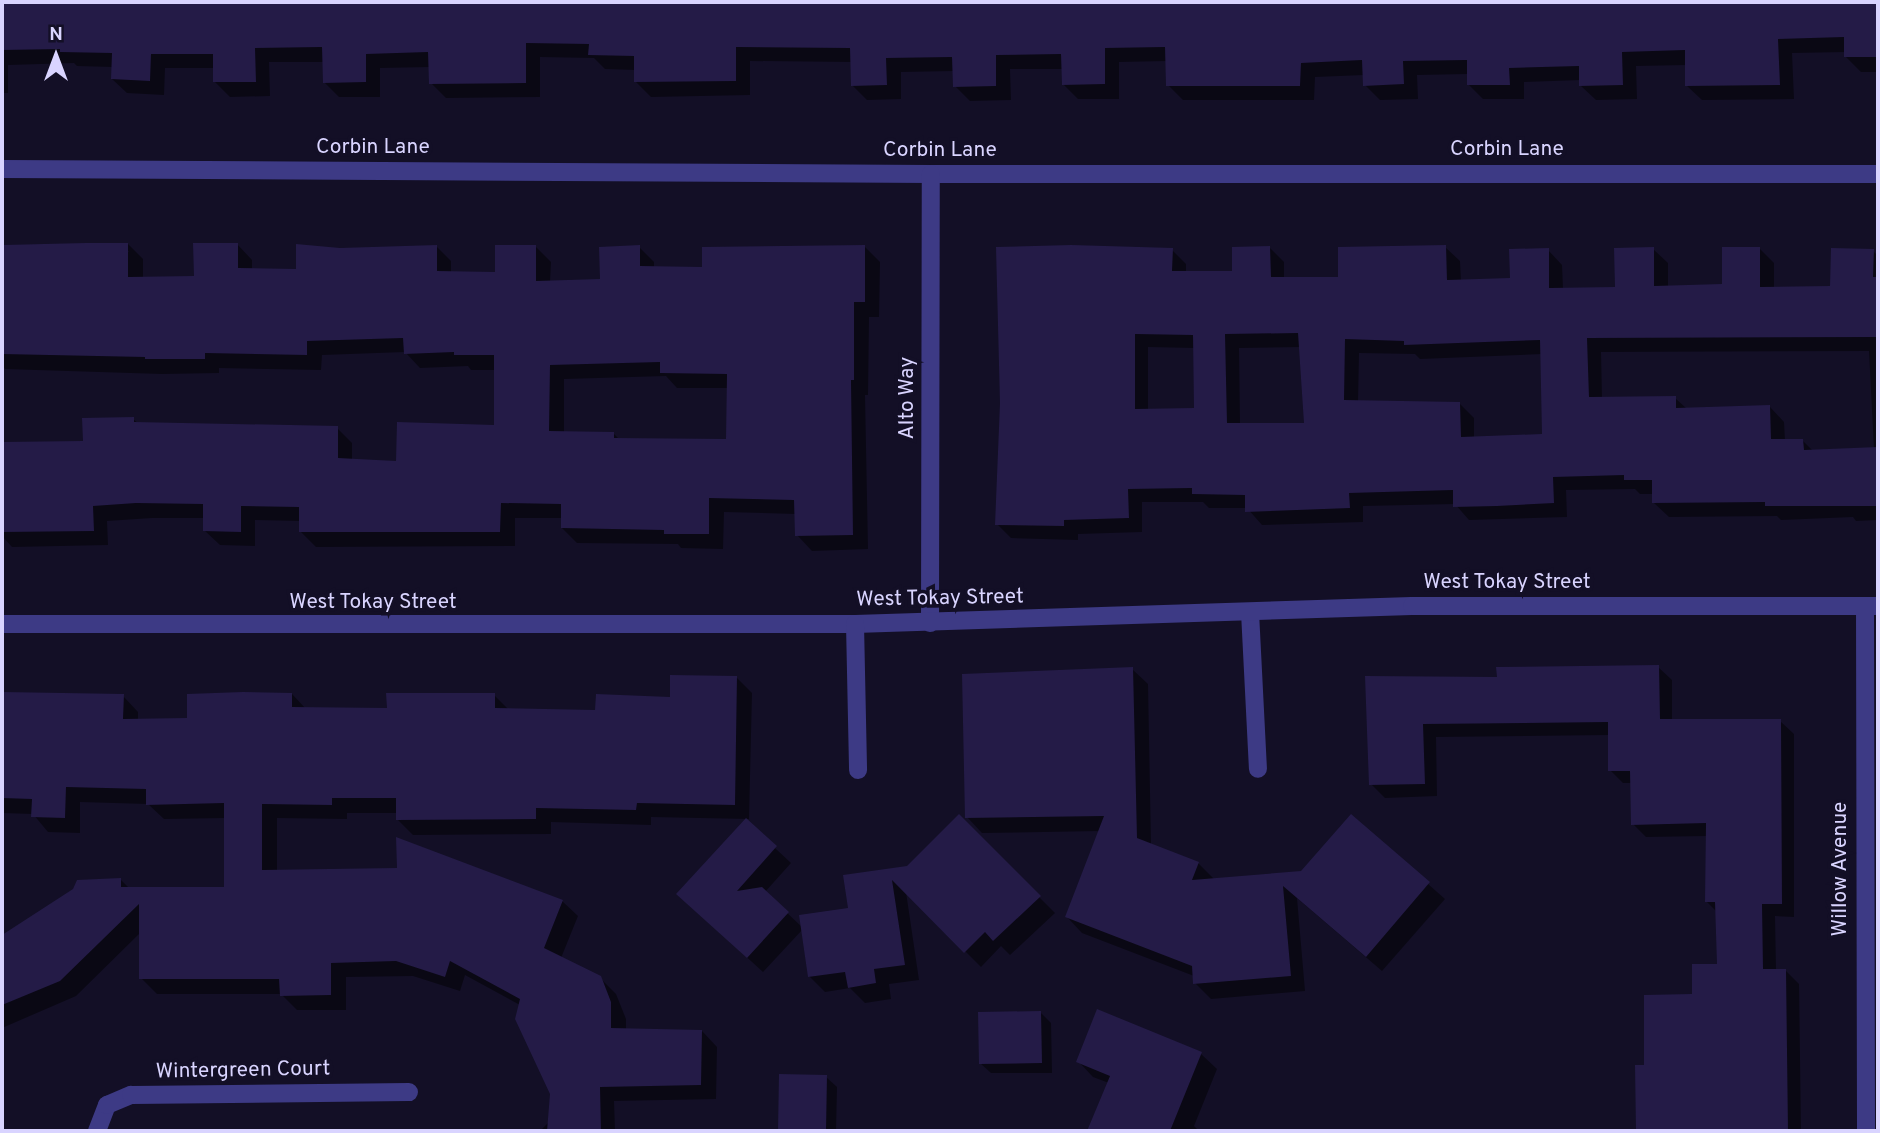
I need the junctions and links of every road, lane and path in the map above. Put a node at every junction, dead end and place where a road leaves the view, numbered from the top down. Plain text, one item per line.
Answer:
1 (2, 169) edge
2 (931, 174) junction
3 (1878, 174) edge
4 (1872, 606) edge
5 (1250, 612) junction
6 (930, 623) junction
7 (2, 624) edge
8 (855, 624) junction
9 (1258, 769) dead end
10 (858, 770) dead end
11 (409, 1092) dead end
12 (97, 1131) edge
13 (1866, 1131) edge

1 - 2 street, Corbin Lane
2 - 3 street, Corbin Lane
2 - 6 street, Alto Way
4 - 5 street, West Tokay Street
4 - 13 street, Willow Avenue
5 - 6 street, West Tokay Street
5 - 9 street
6 - 8 street, West Tokay Street
7 - 8 street, West Tokay Street
8 - 10 street
11 - 12 street, Wintergreen Court

